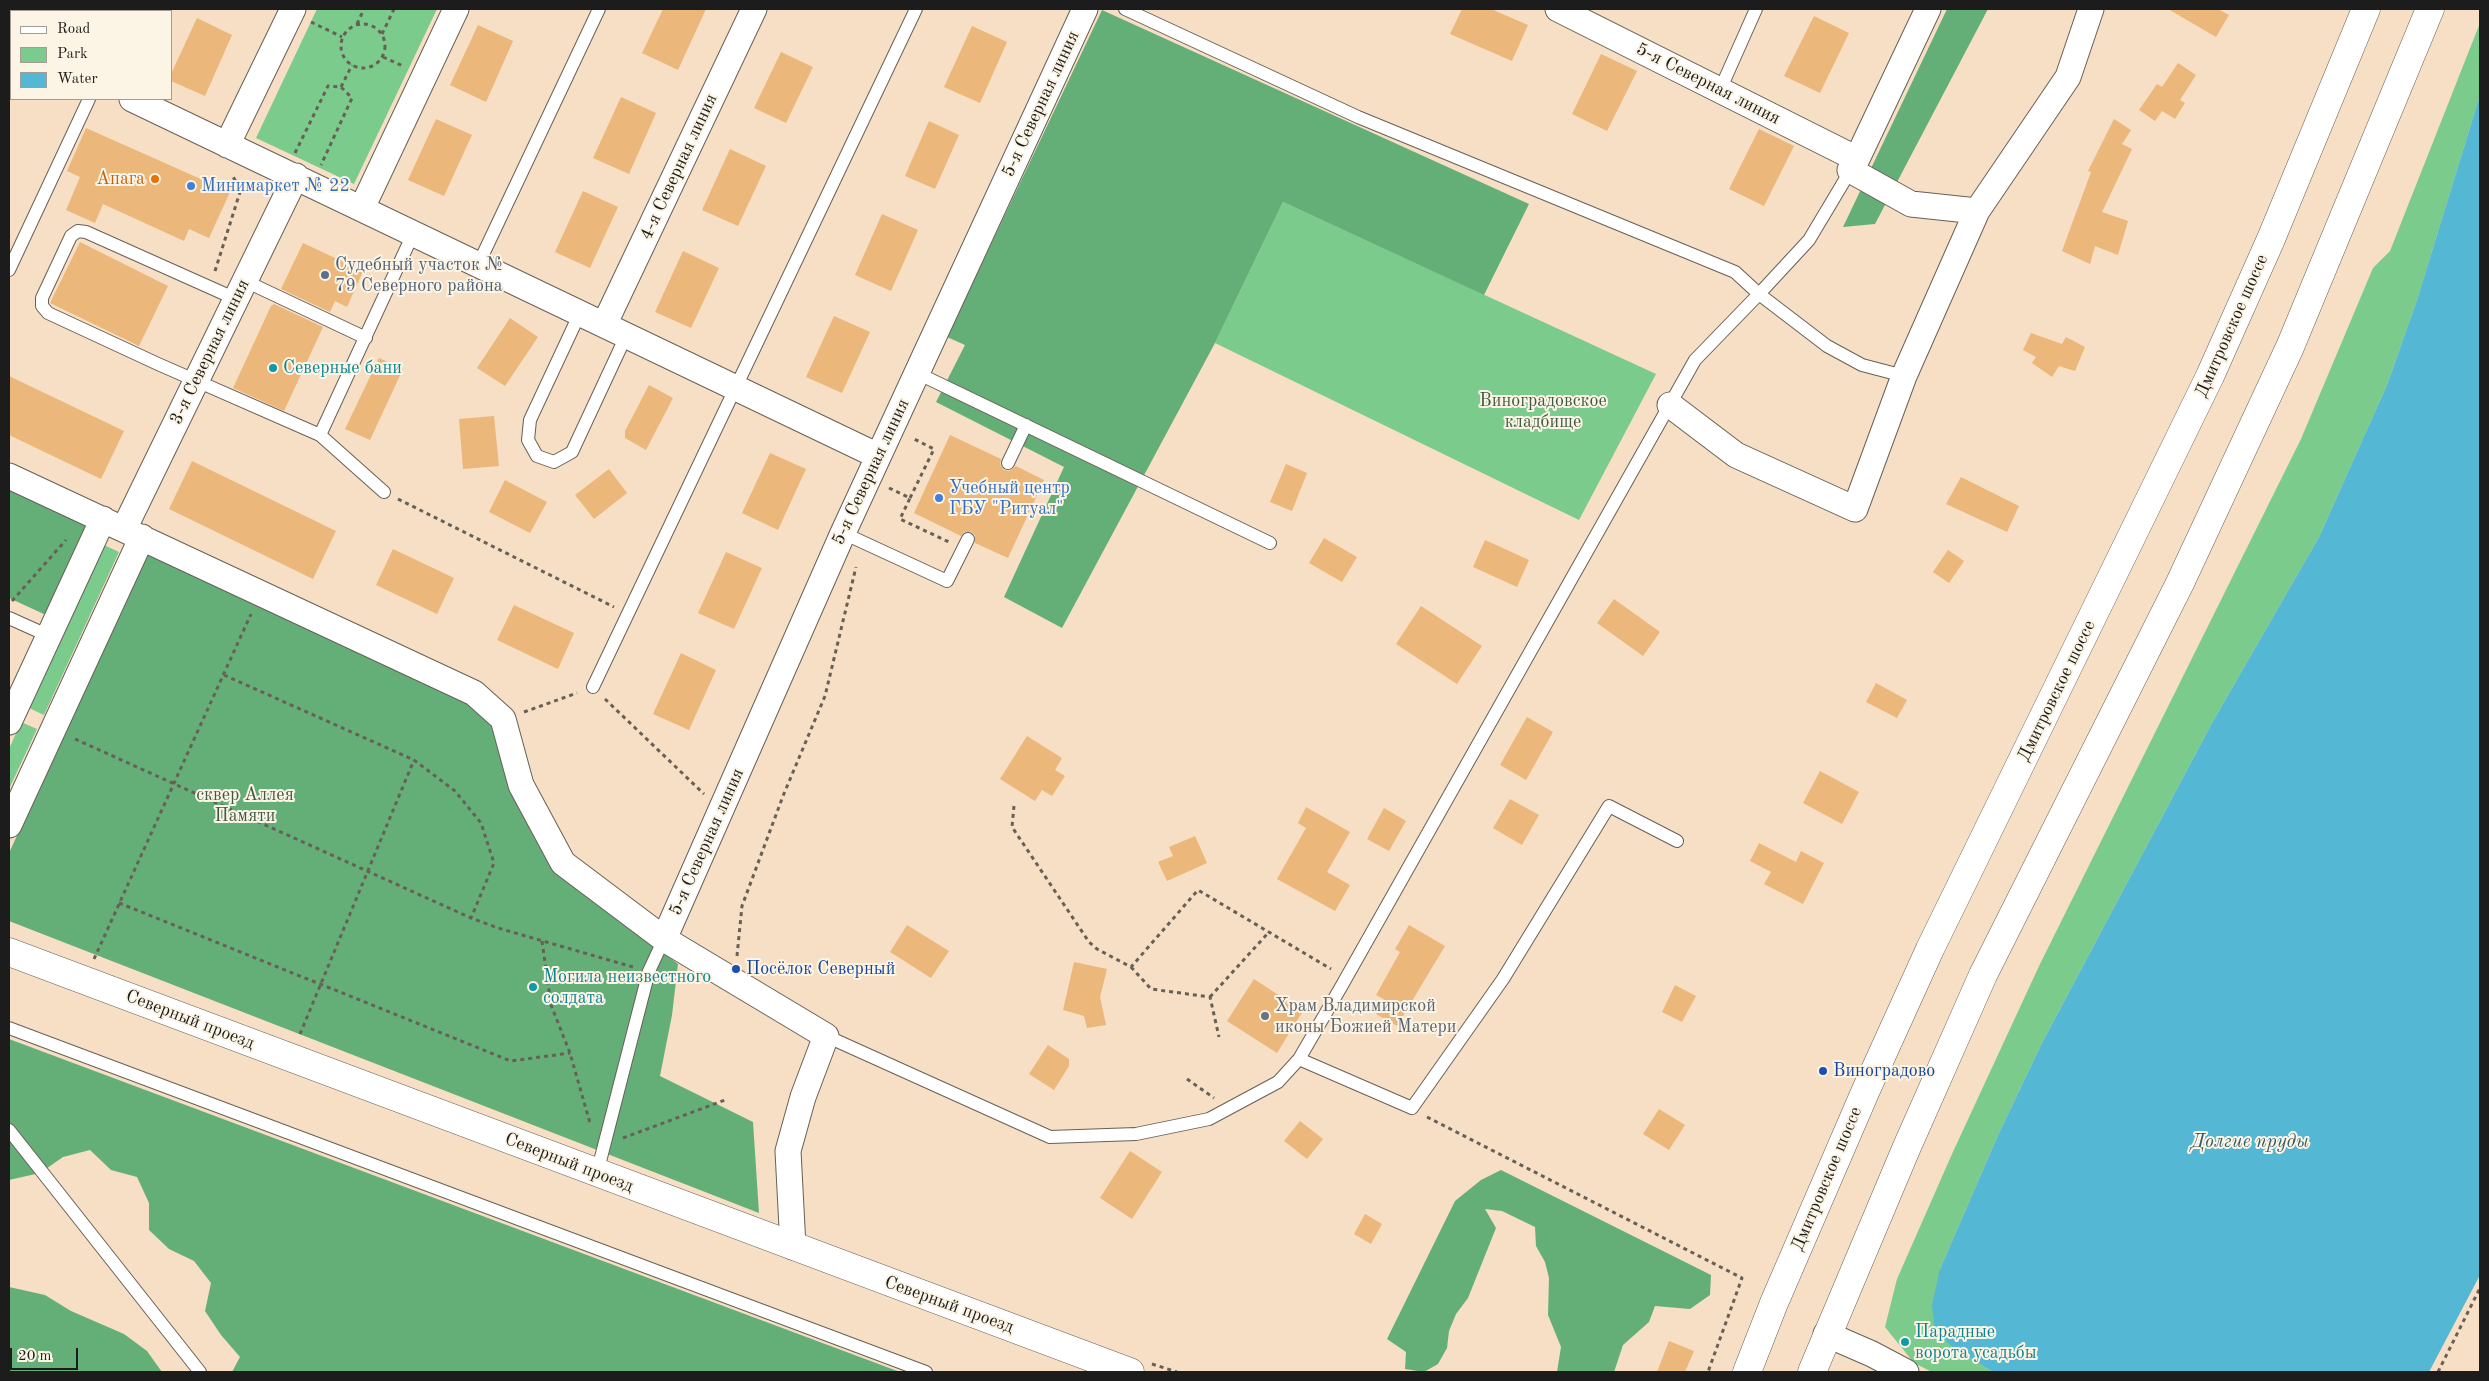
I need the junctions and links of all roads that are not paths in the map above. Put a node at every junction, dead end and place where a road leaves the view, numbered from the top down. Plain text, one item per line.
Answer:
1 (456, 9) edge
2 (599, 9) edge
3 (754, 9) edge
4 (916, 9) edge
5 (1085, 9) edge
6 (1125, 9) edge
7 (1756, 9) edge
8 (1928, 9) edge
9 (2091, 9) edge
10 (2366, 9) edge
11 (2430, 9) edge
12 (292, 11) edge
13 (1573, 12) edge
14 (1720, 90) junction
15 (89, 100) edge
16 (134, 100) edge
17 (227, 144) junction
18 (1854, 165) junction
19 (298, 177) junction
20 (362, 208) junction
21 (1977, 211) junction
22 (413, 234) junction
23 (478, 264) junction
24 (9, 270) edge
25 (240, 290) junction
26 (1759, 294) junction
27 (580, 314) junction
28 (604, 325) junction
29 (626, 336) junction
30 (366, 338) junction
31 (917, 373) junction
32 (1904, 376) junction
33 (196, 381) junction
34 (735, 388) junction
35 (1670, 405) junction
36 (1026, 425) junction
37 (320, 435) junction
38 (1008, 463) dead end
39 (873, 467) junction
40 (9, 476) edge
41 (384, 492) road end
42 (115, 524) junction
43 (852, 537) junction
44 (1270, 543) dead end
45 (966, 544) road end
46 (9, 618) edge
47 (49, 636) junction
48 (593, 687) road end
49 (9, 722) edge
50 (9, 826) edge
51 (1677, 841) dead end
52 (664, 939) junction
53 (9, 952) edge
54 (9, 1028) edge
55 (826, 1036) junction
56 (1299, 1058) junction
57 (9, 1130) edge
58 (599, 1165) junction
59 (793, 1247) junction
60 (1826, 1334) junction
61 (200, 1372) edge
62 (926, 1372) edge
63 (1130, 1372) edge
64 (1746, 1372) edge
65 (1812, 1372) edge
66 (1906, 1372) edge

1 - 20 street
2 - 23 lane
3 - 28 street, 4-я Северная линия
4 - 34 lane
5 - 31 street, 5-я Северная линия
6 - 26 lane
7 - 14 lane
8 - 18 street
9 - 21 street
10 - 64 main road, Дмитровское шоссе
11 - 60 main road
12 - 17 street
13 - 14 street, 5-я Северная линия
14 - 18 street, 5-я Северная линия
15 - 24 lane
16 - 17 street
17 - 19 street
18 - 21 street, 5-я Северная линия
18 - 26 lane
19 - 20 street
19 - 25 street, 3-я Северная линия
20 - 22 street
21 - 32 street
22 - 23 street
22 - 30 lane
23 - 27 street
25 - 30 lane
25 - 33 street, 3-я Северная линия
25 - 33 lane
26 - 32 lane
26 - 35 lane
27 - 28 street
27 - 29 lane
28 - 29 street
29 - 34 street
30 - 37 lane
31 - 36 lane
31 - 39 street, 5-я Северная линия
32 - 35 street
33 - 37 lane
33 - 42 street, 3-я Северная линия
34 - 39 street
34 - 48 lane
35 - 56 lane
36 - 38 lane
36 - 44 lane
37 - 41 lane
39 - 43 street, 5-я Северная линия
40 - 42 street
42 - 47 street, 3-я Северная линия
42 - 50 street, 3-я Северная линия
42 - 52 street
43 - 45 lane
43 - 52 street, 5-я Северная линия
46 - 47 lane
47 - 49 street, 3-я Северная линия
51 - 56 lane
52 - 55 street
52 - 58 lane
53 - 58 main road, Северный проезд
54 - 62 lane
55 - 56 lane
55 - 59 street
57 - 61 lane
58 - 59 main road, Северный проезд
59 - 63 main road, Северный проезд
60 - 65 main road
60 - 66 street

